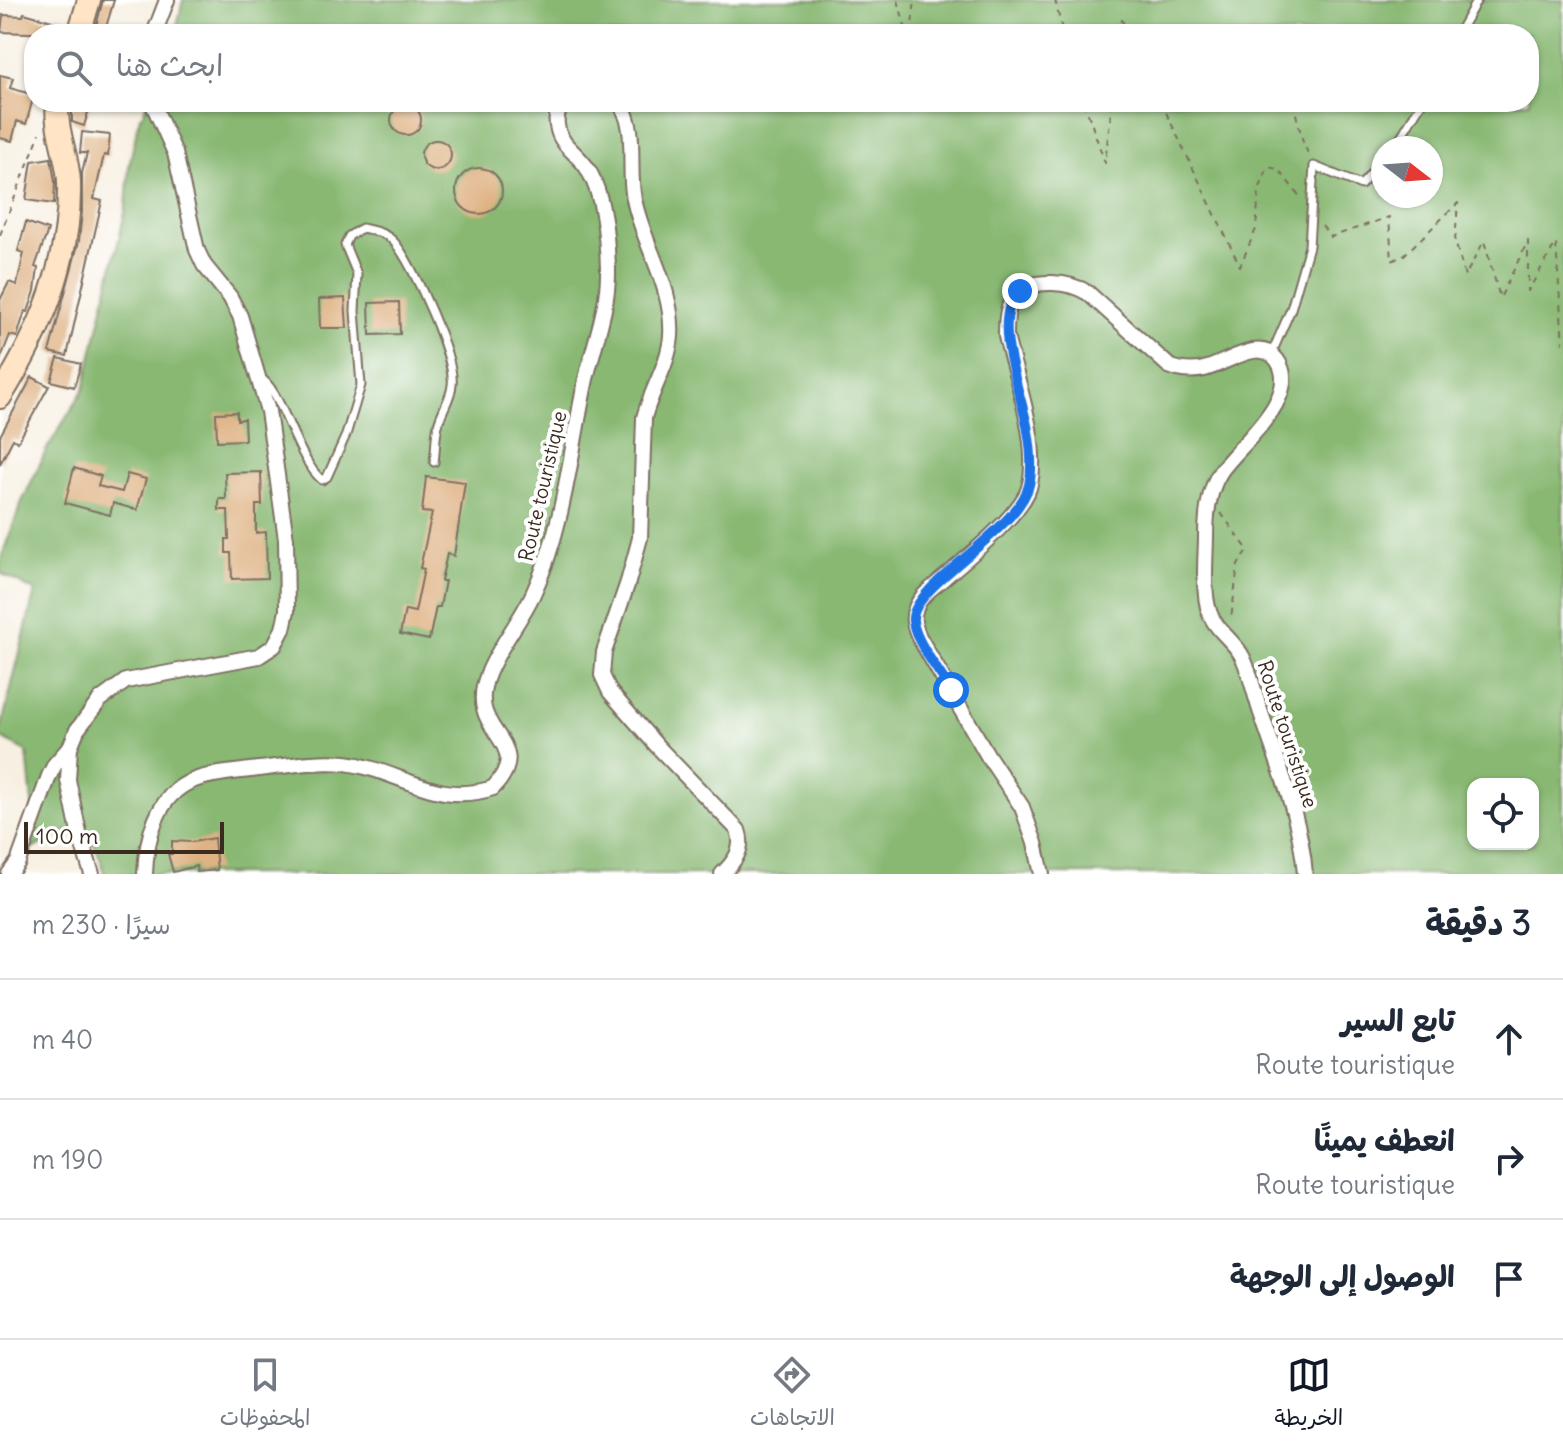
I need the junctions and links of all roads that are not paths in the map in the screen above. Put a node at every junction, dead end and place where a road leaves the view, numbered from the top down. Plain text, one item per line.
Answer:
1 (89, 0) edge
2 (167, 0) edge
3 (1477, 0) edge
4 (82, 24) edge
5 (158, 24) edge
6 (1464, 24) edge
7 (57, 112) edge
8 (157, 112) edge
9 (559, 112) edge
10 (624, 112) edge
11 (1416, 112) edge
12 (1401, 136) edge
13 (1371, 174) edge
14 (1271, 355) junction
15 (257, 376) junction
16 (0, 397) edge
17 (434, 462) dead end
18 (70, 747) junction
19 (9, 874) edge
20 (92, 874) edge
21 (145, 874) edge
22 (722, 874) edge
23 (1042, 874) edge
24 (1305, 874) edge

1 - 4 main road
2 - 5 street
3 - 6 lane
7 - 16 main road
8 - 15 street
9 - 21 street, Route touristique
10 - 22 street
11 - 12 lane
13 - 14 lane
14 - 23 street
14 - 24 street, Route touristique
15 - 17 lane
15 - 18 street
18 - 19 street
18 - 20 street

